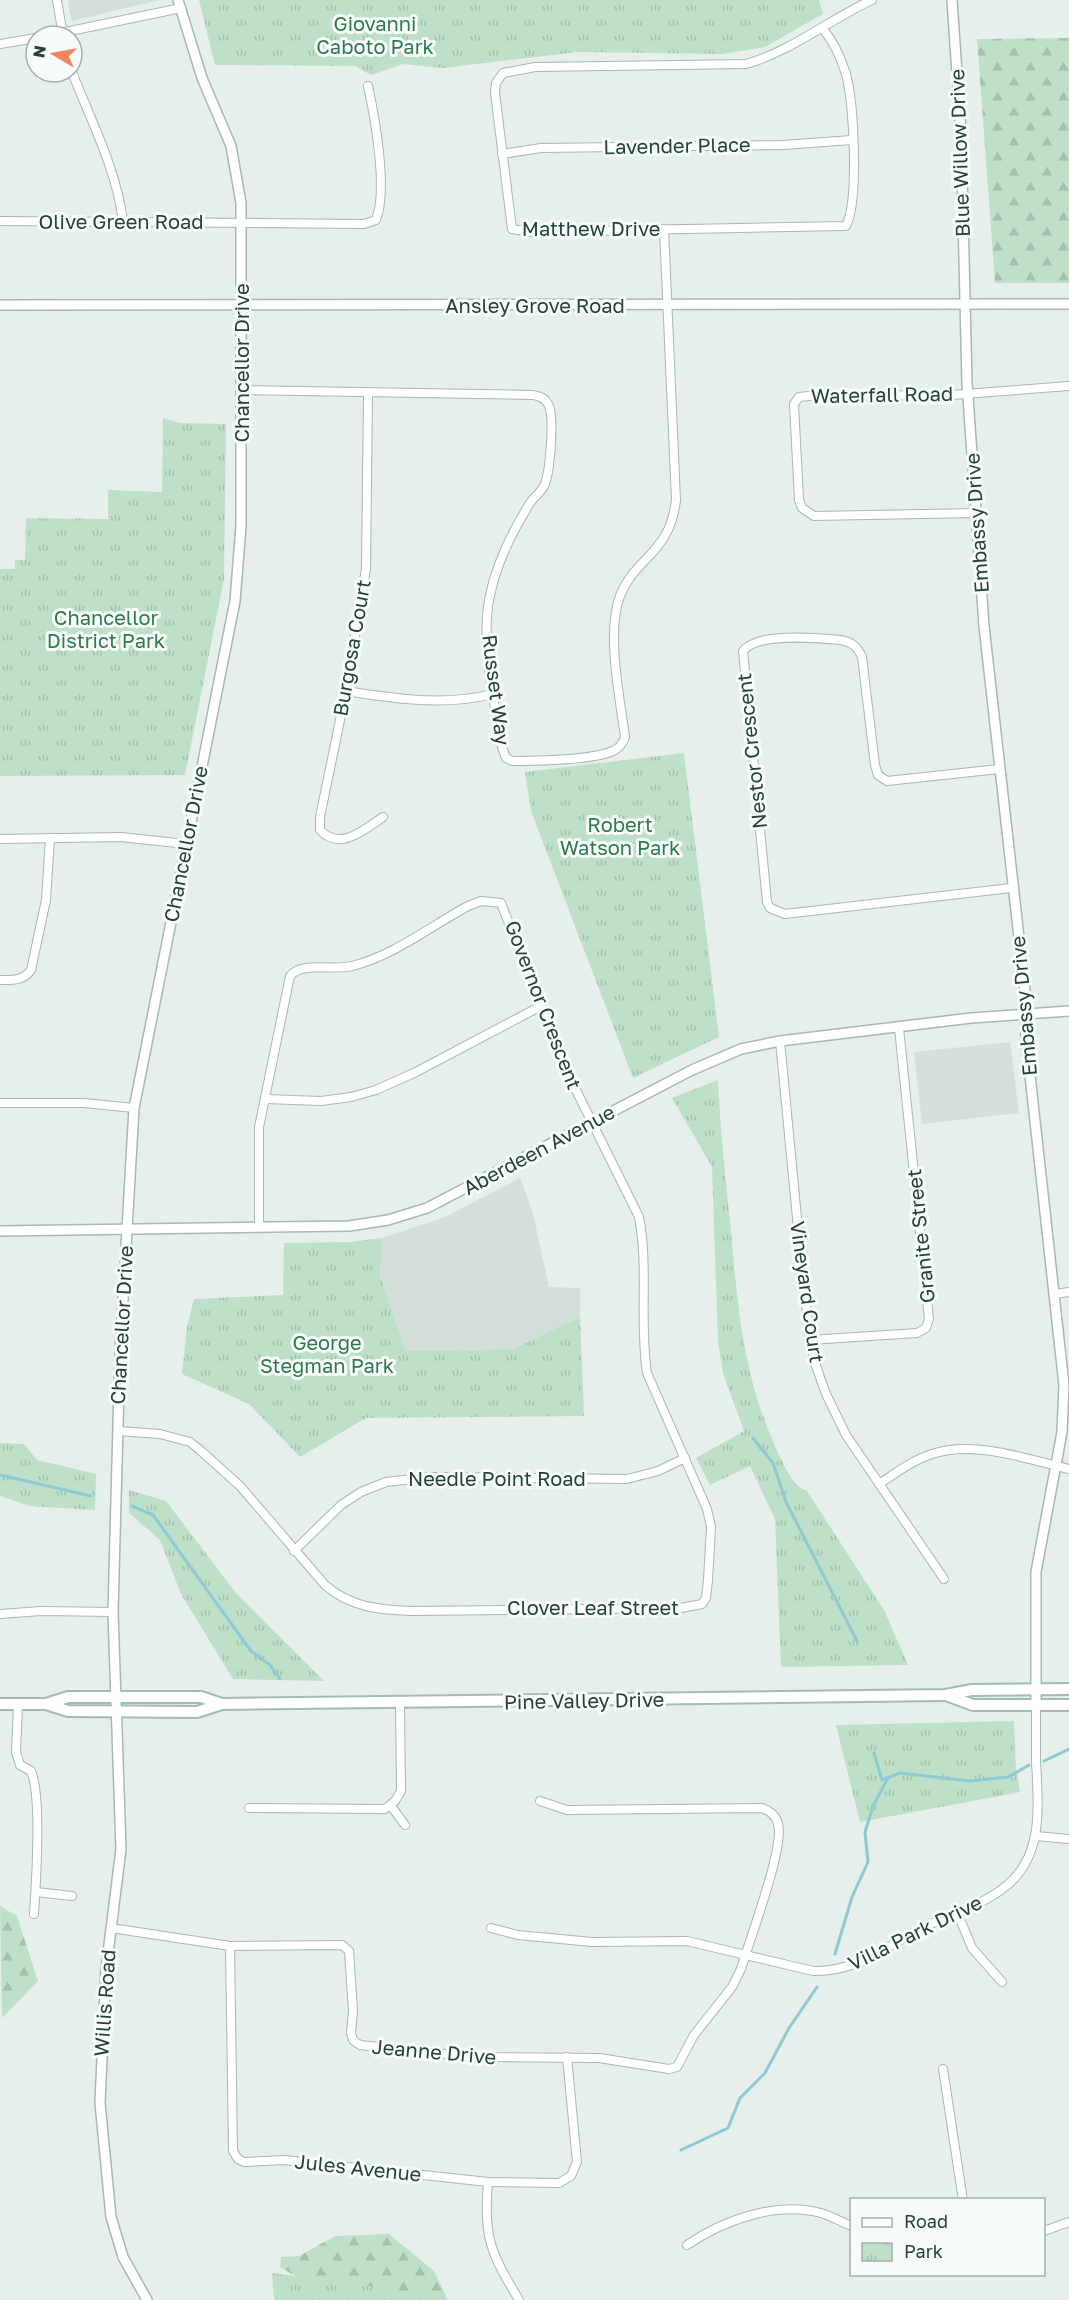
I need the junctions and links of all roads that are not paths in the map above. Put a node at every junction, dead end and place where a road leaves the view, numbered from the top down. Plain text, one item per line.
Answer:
1 (57, 0) edge
2 (872, 0) edge
3 (952, 0) edge
4 (179, 4) edge
5 (60, 24) edge
6 (84, 29) edge
7 (823, 29) junction
8 (24, 40) edge
9 (0, 44) edge
10 (77, 84) edge
11 (368, 86) dead end
12 (852, 140) junction
13 (502, 154) junction
14 (0, 221) edge
15 (123, 221) junction
16 (243, 223) junction
17 (664, 229) junction
18 (1069, 304) edge
19 (0, 305) edge
20 (241, 305) junction
21 (666, 305) junction
22 (966, 305) junction
23 (1069, 386) edge
24 (242, 390) junction
25 (368, 393) junction
26 (968, 393) junction
27 (977, 513) junction
28 (346, 691) junction
29 (493, 694) junction
30 (999, 769) junction
31 (382, 817) dead end
32 (51, 838) junction
33 (0, 839) edge
34 (186, 844) junction
35 (1011, 888) junction
36 (0, 980) edge
37 (541, 1006) junction
38 (1069, 1011) edge
39 (1025, 1014) junction
40 (899, 1028) junction
41 (780, 1041) junction
42 (265, 1099) junction
43 (0, 1103) edge
44 (134, 1108) junction
45 (592, 1122) junction
46 (259, 1227) junction
47 (126, 1229) junction
48 (0, 1231) edge
49 (1069, 1292) edge
50 (1055, 1293) junction
51 (810, 1340) junction
52 (117, 1431) junction
53 (685, 1458) junction
54 (1056, 1466) junction
55 (1069, 1469) edge
56 (879, 1484) junction
57 (294, 1551) junction
58 (944, 1580) dead end
59 (113, 1612) junction
60 (0, 1614) edge
61 (1036, 1689) junction
62 (1069, 1689) edge
63 (945, 1695) junction
64 (115, 1698) junction
65 (400, 1703) junction
66 (0, 1704) edge
67 (18, 1704) junction
68 (46, 1704) junction
69 (222, 1704) junction
70 (1036, 1705) junction
71 (1069, 1705) edge
72 (115, 1712) junction
73 (540, 1801) dead end
74 (391, 1806) junction
75 (249, 1808) dead end
76 (405, 1825) dead end
77 (1036, 1836) junction
78 (1069, 1839) edge
79 (36, 1892) junction
80 (72, 1896) dead end
81 (957, 1912) junction
82 (34, 1914) dead end
83 (111, 1928) junction
84 (491, 1928) dead end
85 (231, 1946) junction
86 (745, 1955) junction
87 (1002, 1982) dead end
88 (567, 2057) junction
89 (943, 2070) dead end
90 (488, 2182) junction
91 (963, 2198) edge
92 (1069, 2222) edge
93 (850, 2225) edge
94 (1045, 2231) edge
95 (687, 2245) dead end
96 (147, 2300) edge
97 (519, 2300) edge

1 - 5 street
2 - 7 street, Matthew Drive
3 - 22 street, Blue Willow Drive
4 - 6 street
4 - 16 street, Chancellor Drive
7 - 12 street, Matthew Drive
7 - 13 street, Matthew Drive
8 - 9 street
10 - 15 street
11 - 16 street, Olive Green Road
12 - 13 street, Lavender Place
12 - 17 street, Matthew Drive
13 - 17 street, Matthew Drive
14 - 15 street, Olive Green Road
15 - 16 street, Olive Green Road
16 - 20 street, Chancellor Drive
17 - 21 street
18 - 22 street, Ansley Grove Road
19 - 20 street, Ansley Grove Road
20 - 21 street, Ansley Grove Road
20 - 24 street, Chancellor Drive
21 - 22 street, Ansley Grove Road
21 - 29 street, Russet Way
22 - 26 street, Embassy Drive
23 - 26 street
24 - 25 street, Russet Way
24 - 34 street, Chancellor Drive
25 - 28 street, Burgosa Court
25 - 29 street, Russet Way
26 - 27 street, Embassy Drive
26 - 27 street, Waterfall Road
27 - 30 street, Embassy Drive
28 - 29 street
28 - 31 street, Burgosa Court
30 - 35 street, Embassy Drive
30 - 35 street, Nestor Crescent
32 - 33 street
32 - 34 street
32 - 36 street
34 - 44 street, Chancellor Drive
35 - 39 street, Embassy Drive
37 - 42 street
37 - 42 street, Governor Crescent
37 - 45 street, Governor Crescent
38 - 39 street, Aberdeen Avenue
39 - 40 street, Aberdeen Avenue
39 - 50 street, Embassy Drive
40 - 41 street, Aberdeen Avenue
40 - 51 street, Granite Street
41 - 45 street, Aberdeen Avenue
41 - 51 street, Vineyard Court
42 - 46 street, Governor Crescent
43 - 44 street
44 - 47 street, Chancellor Drive
45 - 46 street, Aberdeen Avenue
45 - 53 street, Clover Leaf Street
46 - 47 street, Aberdeen Avenue
47 - 48 street, Aberdeen Avenue
47 - 52 street, Chancellor Drive
49 - 50 street
50 - 54 street, Embassy Drive
51 - 56 street, Vineyard Court
52 - 57 street, Clover Leaf Street
52 - 59 street, Chancellor Drive
53 - 57 street, Needle Point Road
53 - 57 street, Clover Leaf Street
54 - 55 street
54 - 56 street
54 - 61 street, Embassy Drive
56 - 58 street, Vineyard Court
59 - 60 street
59 - 64 street, Chancellor Drive
61 - 62 main road, Pine Valley Drive
61 - 63 main road, Pine Valley Drive
61 - 70 street, Embassy Drive
63 - 65 main road, Pine Valley Drive
63 - 70 main road, Pine Valley Drive
64 - 68 main road, Pine Valley Drive
64 - 69 main road, Pine Valley Drive
64 - 72 street, Willis Road
65 - 69 main road, Pine Valley Drive
65 - 74 street
66 - 67 main road, Pine Valley Drive
67 - 68 main road, Pine Valley Drive
67 - 79 street
68 - 72 main road, Pine Valley Drive
69 - 72 main road, Pine Valley Drive
70 - 71 main road, Pine Valley Drive
70 - 77 street, Villa Park Drive
72 - 83 street, Willis Road
73 - 86 street
74 - 75 street
74 - 76 street
77 - 78 street
77 - 81 street, Villa Park Drive
79 - 80 street
79 - 82 street
81 - 86 street, Villa Park Drive
81 - 87 street
83 - 85 street, Jeanne Drive
83 - 96 street, Willis Road
84 - 86 street, Villa Park Drive
85 - 88 street, Jeanne Drive
85 - 90 street, Jules Avenue
86 - 88 street, Jeanne Drive
88 - 90 street, Jules Avenue
89 - 91 street
90 - 97 street
92 - 94 street
93 - 95 street

